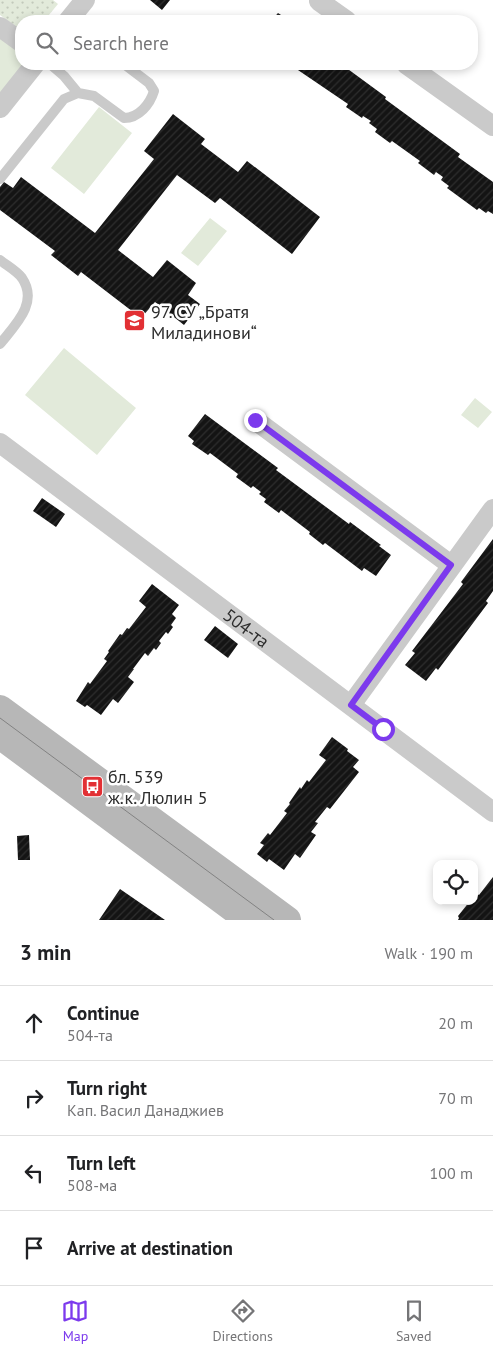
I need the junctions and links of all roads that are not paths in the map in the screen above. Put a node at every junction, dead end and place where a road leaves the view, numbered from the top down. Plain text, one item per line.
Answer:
1 (85, 0) edge
2 (319, 2) dead end
3 (74, 15) edge
4 (337, 15) edge
5 (0, 26) edge
6 (15, 37) edge
7 (30, 70) edge
8 (57, 70) edge
9 (132, 70) edge
10 (414, 70) edge
11 (78, 93) junction
12 (0, 108) edge
13 (493, 126) edge
14 (0, 178) edge
15 (0, 260) edge
16 (0, 344) edge
17 (255, 420) dead end
18 (0, 443) edge
19 (493, 509) edge
20 (451, 565) junction
21 (351, 705) junction
22 (0, 709) edge
23 (0, 735) edge
24 (493, 812) edge
25 (249, 920) edge
26 (288, 920) edge

1 - 3 street
2 - 4 street
5 - 6 street
7 - 12 street
8 - 11 lane
9 - 11 lane
10 - 13 street
11 - 14 lane
15 - 16 lane
17 - 20 street
18 - 21 street, 504-та
19 - 20 street
20 - 21 street
21 - 24 street, 504-та
22 - 26 main road
23 - 25 main road

